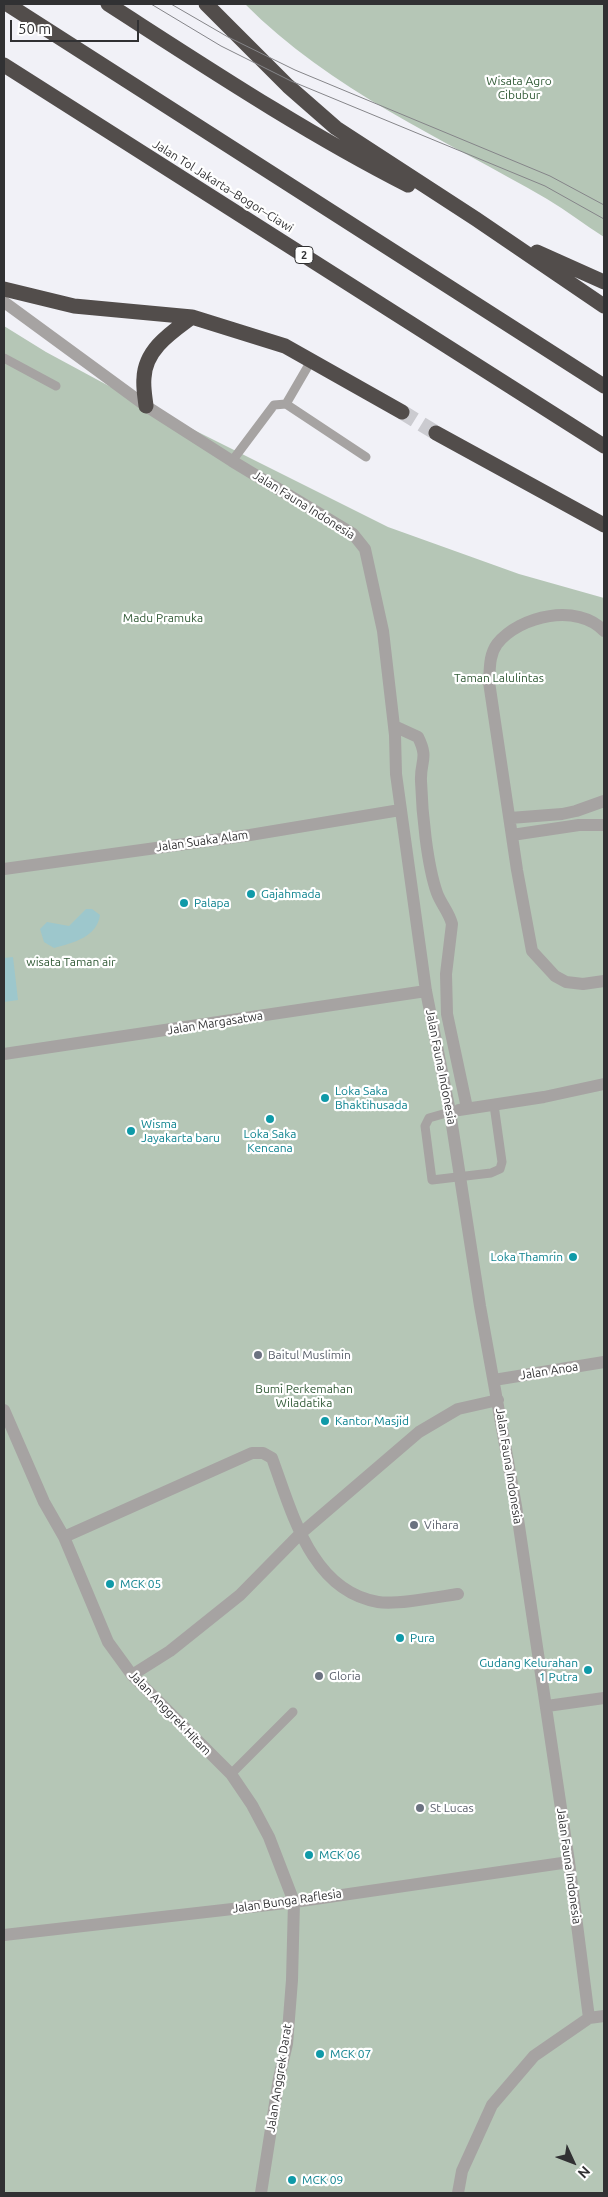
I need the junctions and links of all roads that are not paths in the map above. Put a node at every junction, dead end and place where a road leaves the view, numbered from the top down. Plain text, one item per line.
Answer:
1 (7, 4) edge
2 (108, 4) edge
3 (206, 4) edge
4 (4, 65) edge
5 (476, 219) junction
6 (499, 235) junction
7 (604, 282) edge
8 (4, 289) edge
9 (4, 302) edge
10 (604, 306) edge
11 (192, 317) junction
12 (4, 358) edge
13 (311, 361) junction
14 (56, 386) dead end
15 (604, 386) edge
16 (286, 404) junction
17 (146, 406) junction
18 (402, 412) tunnel mouth
19 (436, 433) tunnel mouth
20 (604, 446) edge
21 (366, 457) dead end
22 (232, 461) junction
23 (604, 524) edge
24 (604, 631) edge
25 (394, 726) junction
26 (604, 801) edge
27 (400, 810) junction
28 (510, 818) junction
29 (604, 825) edge
30 (512, 835) junction
31 (4, 869) edge
32 (604, 981) edge
33 (426, 991) junction
34 (4, 1054) edge
35 (604, 1084) edge
36 (494, 1105) junction
37 (467, 1108) junction
38 (450, 1112) junction
39 (460, 1176) junction
40 (604, 1362) edge
41 (494, 1380) junction
42 (498, 1400) junction
43 (4, 1410) edge
44 (300, 1534) junction
45 (64, 1536) junction
46 (458, 1594) dead end
47 (132, 1675) junction
48 (604, 1698) edge
49 (546, 1706) junction
50 (293, 1712) dead end
51 (231, 1774) junction
52 (570, 1862) junction
53 (294, 1902) junction
54 (4, 1935) edge
55 (604, 2016) edge
56 (589, 2018) junction
57 (261, 2193) edge
58 (458, 2193) edge

1 - 15 highway
2 - 5 highway
3 - 5 highway
4 - 20 highway, Jalan Tol Jakarta–Bogor–Ciawi / 2
5 - 6 highway
6 - 7 highway
6 - 10 highway
8 - 11 highway
9 - 17 street, Jalan Fauna Indonesia
11 - 13 highway
11 - 17 highway
12 - 14 lane
13 - 16 lane
13 - 18 highway
16 - 21 lane
16 - 22 lane
17 - 22 street, Jalan Fauna Indonesia
19 - 23 highway
22 - 25 street, Jalan Fauna Indonesia
24 - 28 street
25 - 27 street, Jalan Fauna Indonesia
25 - 37 street
26 - 28 street
27 - 31 street, Jalan Suaka Alam
27 - 33 street, Jalan Fauna Indonesia
28 - 30 street
29 - 30 street
30 - 32 street
33 - 34 street, Jalan Margasatwa
33 - 38 street, Jalan Fauna Indonesia
35 - 36 street
36 - 37 street
36 - 39 lane
37 - 38 street
38 - 39 street, Jalan Fauna Indonesia
38 - 39 lane
39 - 41 street, Jalan Fauna Indonesia
40 - 41 street, Jalan Anoa
41 - 42 street, Jalan Fauna Indonesia
42 - 44 street
42 - 49 street, Jalan Fauna Indonesia
43 - 45 street, Jalan Anggrek Hitam
44 - 45 street
44 - 46 street
44 - 47 street
45 - 47 street, Jalan Anggrek Hitam
47 - 51 street, Jalan Anggrek Hitam
48 - 49 street
49 - 52 street, Jalan Fauna Indonesia
50 - 51 lane
51 - 53 street, Jalan Anggrek Hitam
52 - 53 street, Jalan Bunga Raflesia
52 - 56 street, Jalan Fauna Indonesia
53 - 54 street, Jalan Bunga Raflesia
53 - 57 street, Jalan Anggrek Darat
55 - 56 street
56 - 58 street

